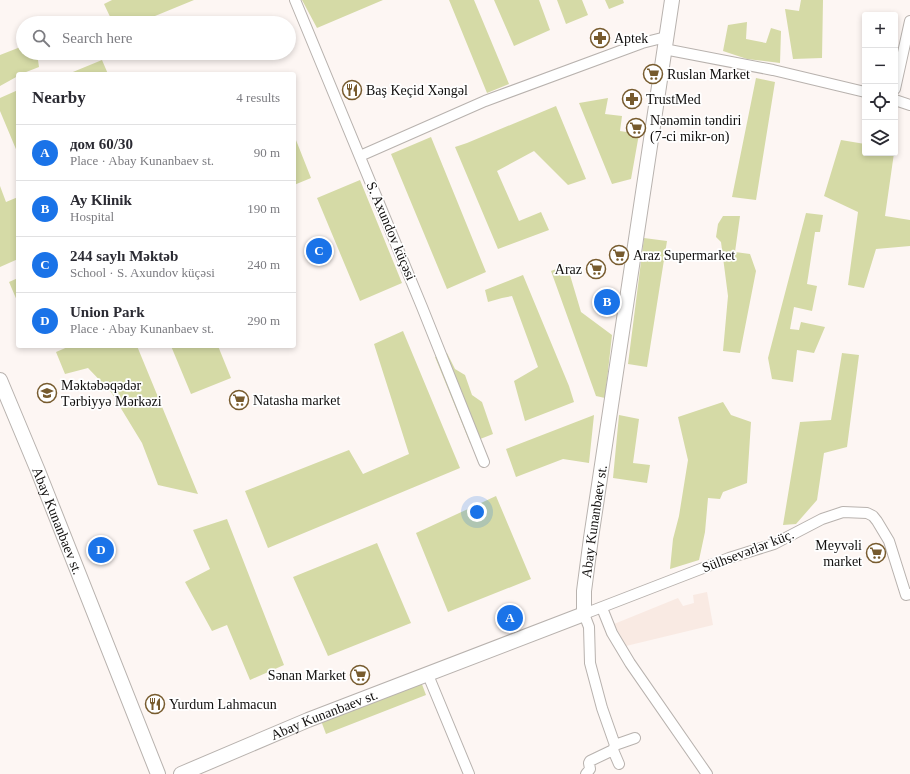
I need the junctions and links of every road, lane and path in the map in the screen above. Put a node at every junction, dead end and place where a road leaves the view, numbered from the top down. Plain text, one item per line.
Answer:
1 (295, 0) edge
2 (672, 0) edge
3 (910, 21) edge
4 (665, 43) junction
5 (896, 84) edge
6 (862, 91) edge
7 (898, 101) edge
8 (910, 104) edge
9 (360, 156) junction
10 (0, 380) edge
11 (484, 462) dead end
12 (909, 598) edge
13 (602, 608) junction
14 (584, 614) junction
15 (428, 675) junction
16 (635, 738) dead end
17 (614, 747) junction
18 (619, 764) dead end
19 (158, 774) edge
20 (181, 774) edge
21 (469, 774) edge
22 (586, 774) edge
23 (706, 774) edge

1 - 9 street, S. Axundov küçəsi
2 - 4 street, Abay Kunanbaev st.
3 - 5 street
4 - 6 street
4 - 9 street
4 - 14 street, Abay Kunanbaev st.
7 - 8 street
9 - 11 street, S. Axundov küçəsi
10 - 19 street, Abay Kunanbaev st.
12 - 13 street, Sülhsevərlər küç.
13 - 14 street, Sülhsevərlər küç.
13 - 23 street
14 - 15 street, Abay Kunanbaev st.
14 - 17 street
15 - 20 street, Abay Kunanbaev st.
15 - 21 street
16 - 17 street
17 - 18 street
17 - 22 street

